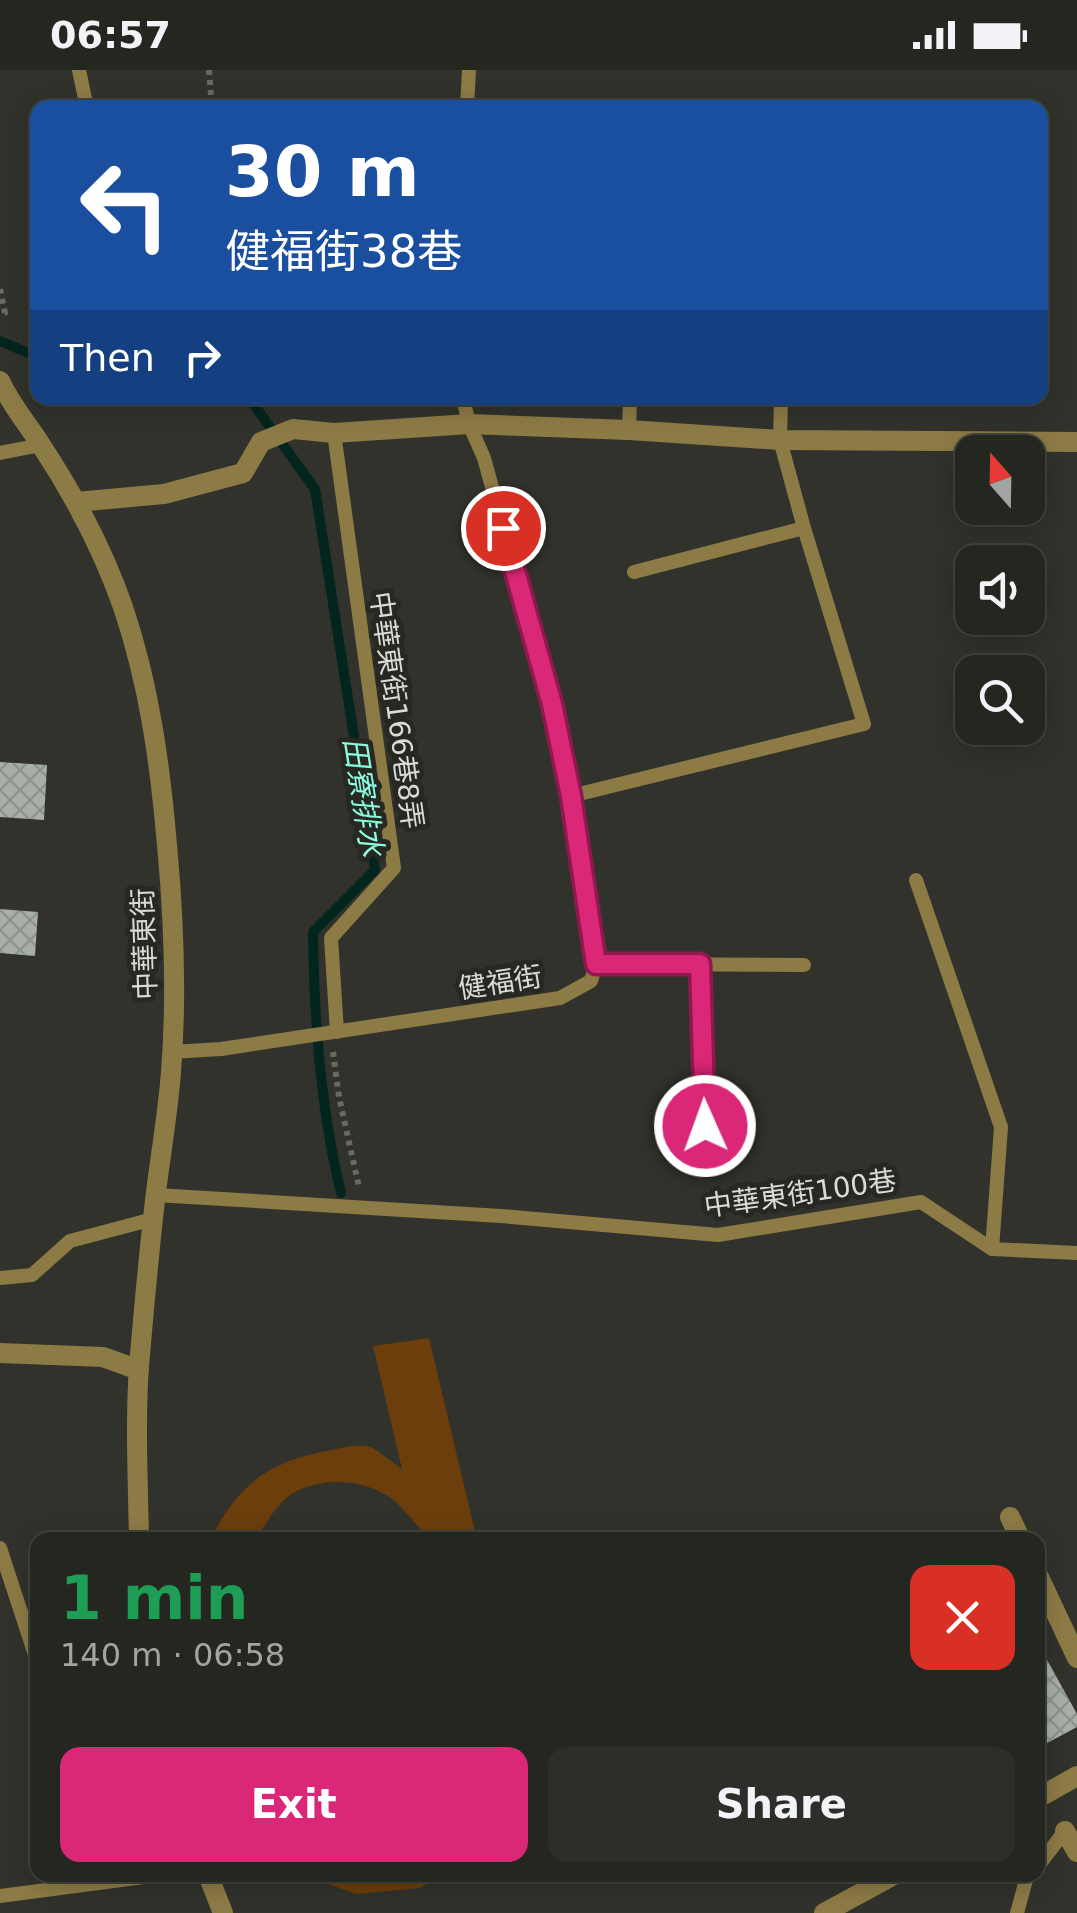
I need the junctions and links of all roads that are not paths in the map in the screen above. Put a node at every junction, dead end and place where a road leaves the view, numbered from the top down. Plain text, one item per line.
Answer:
1 (79, 70) edge
2 (468, 70) edge
3 (85, 100) edge
4 (466, 100) edge
5 (3, 393) edge
6 (465, 405) edge
7 (630, 405) edge
8 (781, 405) edge
9 (469, 424) junction
10 (629, 430) junction
11 (334, 432) junction
12 (780, 440) junction
13 (1077, 442) edge
14 (41, 445) junction
15 (0, 453) edge
16 (76, 502) junction
17 (804, 528) junction
18 (634, 572) dead end
19 (571, 796) junction
20 (916, 880) dead end
21 (596, 964) junction
22 (700, 964) junction
23 (804, 965) dead end
24 (334, 1032) junction
25 (172, 1052) junction
26 (705, 1126) dead end
27 (156, 1195) junction
28 (154, 1218) junction
29 (992, 1250) junction
30 (1077, 1253) edge
31 (0, 1278) edge
32 (0, 1353) edge
33 (139, 1370) junction
34 (1010, 1517) dead end
35 (139, 1532) edge
36 (1017, 1532) edge
37 (0, 1548) edge
38 (1045, 1590) edge
39 (30, 1640) edge
40 (1077, 1658) edge
41 (1077, 1776) edge
42 (1045, 1794) edge
43 (1064, 1830) joint
44 (1077, 1852) edge
45 (1045, 1856) edge
46 (106, 1882) edge
47 (211, 1882) edge
48 (881, 1882) edge
49 (1025, 1882) edge
50 (0, 1896) edge
51 (223, 1913) edge
52 (824, 1913) edge
53 (1017, 1913) edge

1 - 3 lane
2 - 4 lane
5 - 14 street, 中華東街
6 - 9 lane
7 - 10 lane
8 - 12 lane
9 - 10 street
9 - 11 street
9 - 19 lane
10 - 12 street
11 - 16 street
11 - 24 lane, 中華東街166巷8弄
12 - 13 street
12 - 17 lane
14 - 15 lane
14 - 16 street, 中華東街
16 - 25 street, 中華東街
17 - 18 lane
17 - 19 lane
19 - 21 lane
20 - 29 lane
21 - 22 lane
21 - 24 lane, 健福街
22 - 23 lane
22 - 26 lane
24 - 25 lane, 健福街
25 - 27 street, 中華東街
27 - 28 street, 中華東街
27 - 29 lane, 中華東街100巷
28 - 31 lane
28 - 33 street, 中華東街
29 - 30 lane
32 - 33 street
33 - 35 street, 中華東街
34 - 36 street
37 - 39 lane
38 - 40 street
41 - 42 street
43 - 44 street
43 - 45 lane
46 - 50 lane
47 - 51 street
48 - 52 street
49 - 53 lane

